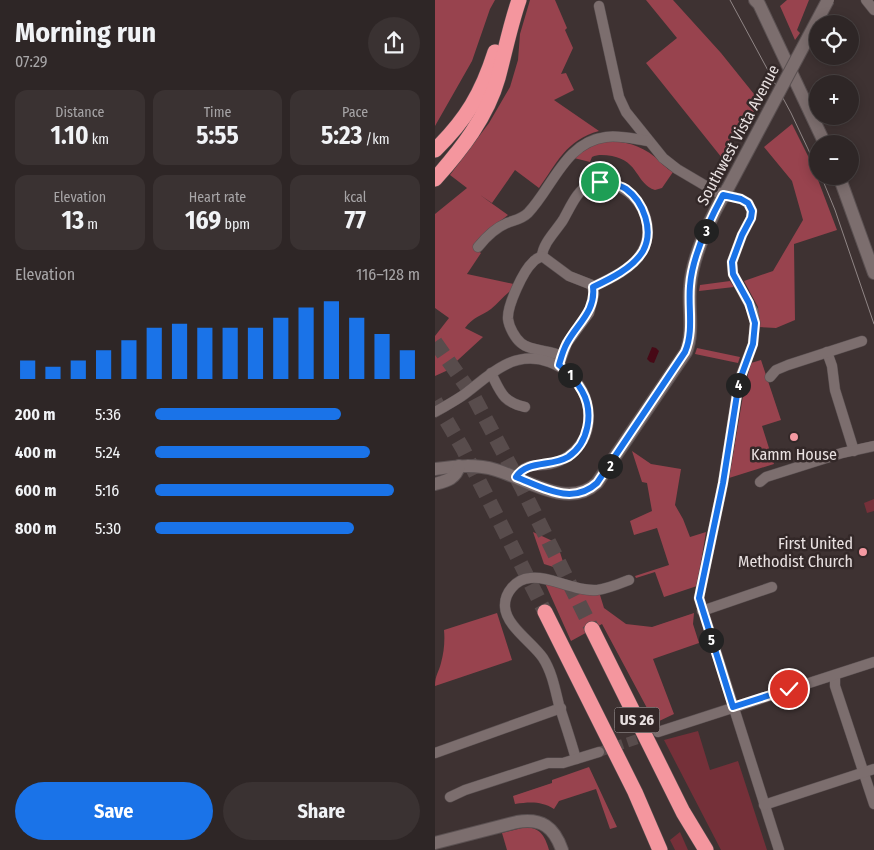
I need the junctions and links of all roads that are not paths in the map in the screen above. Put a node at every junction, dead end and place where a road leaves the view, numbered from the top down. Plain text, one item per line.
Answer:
1 (515, 0) edge
2 (828, 0) edge
3 (866, 0) edge
4 (758, 1) edge
5 (599, 6) dead end
6 (874, 10) edge
7 (821, 135) edge
8 (648, 141) junction
9 (435, 150) edge
10 (435, 179) edge
11 (842, 185) edge
12 (725, 191) junction
13 (478, 247) dead end
14 (542, 256) junction
15 (874, 273) edge
16 (593, 287) junction
17 (862, 341) dead end
18 (827, 352) junction
19 (560, 360) junction
20 (491, 374) junction
21 (770, 377) dead end
22 (525, 407) dead end
23 (435, 412) edge
24 (874, 446) edge
25 (854, 451) junction
26 (459, 466) junction
27 (435, 470) edge
28 (516, 477) junction
29 (760, 482) dead end
30 (435, 484) edge
31 (629, 580) dead end
32 (772, 587) dead end
33 (702, 611) junction
34 (545, 612) tunnel mouth
35 (592, 629) tunnel mouth
36 (874, 662) edge
37 (835, 675) junction
38 (733, 707) junction
39 (561, 708) junction
40 (658, 732) tunnel mouth
41 (599, 752) tunnel mouth
42 (435, 753) edge
43 (576, 759) junction
44 (874, 769) edge
45 (863, 772) junction
46 (635, 792) junction
47 (450, 797) dead end
48 (874, 804) edge
49 (764, 805) junction
50 (683, 812) junction
51 (435, 843) edge
52 (562, 850) edge
53 (660, 850) edge
54 (670, 850) edge
55 (695, 850) edge
56 (706, 850) edge
57 (779, 850) edge

1 - 9 highway
1 - 10 highway
2 - 12 main road, Southwest Vista Avenue, bridge
3 - 6 street
4 - 7 main road
5 - 8 street
8 - 12 street
8 - 13 street
11 - 15 main road
12 - 28 main road, Southwest Vista Avenue
12 - 33 street
14 - 16 street
14 - 16 street
14 - 19 street
16 - 19 street
17 - 18 street
18 - 21 street
18 - 25 street
19 - 20 street
19 - 28 street
20 - 22 street
20 - 23 street
24 - 25 street
25 - 29 street
26 - 27 main road, Southwest Vista Avenue
26 - 28 main road, Southwest Vista Avenue
26 - 30 main road
31 - 39 street
32 - 33 street
33 - 38 street
34 - 46 highway, US 26
35 - 50 highway, US 26
36 - 37 street
37 - 38 street
37 - 45 street
38 - 40 street
38 - 49 street
39 - 42 street
39 - 43 street
41 - 43 street
43 - 47 street
44 - 45 street
45 - 48 street
45 - 49 street
46 - 53 highway, US 26
46 - 54 highway
49 - 57 street
50 - 55 highway, US 26
50 - 56 highway
51 - 52 main road

